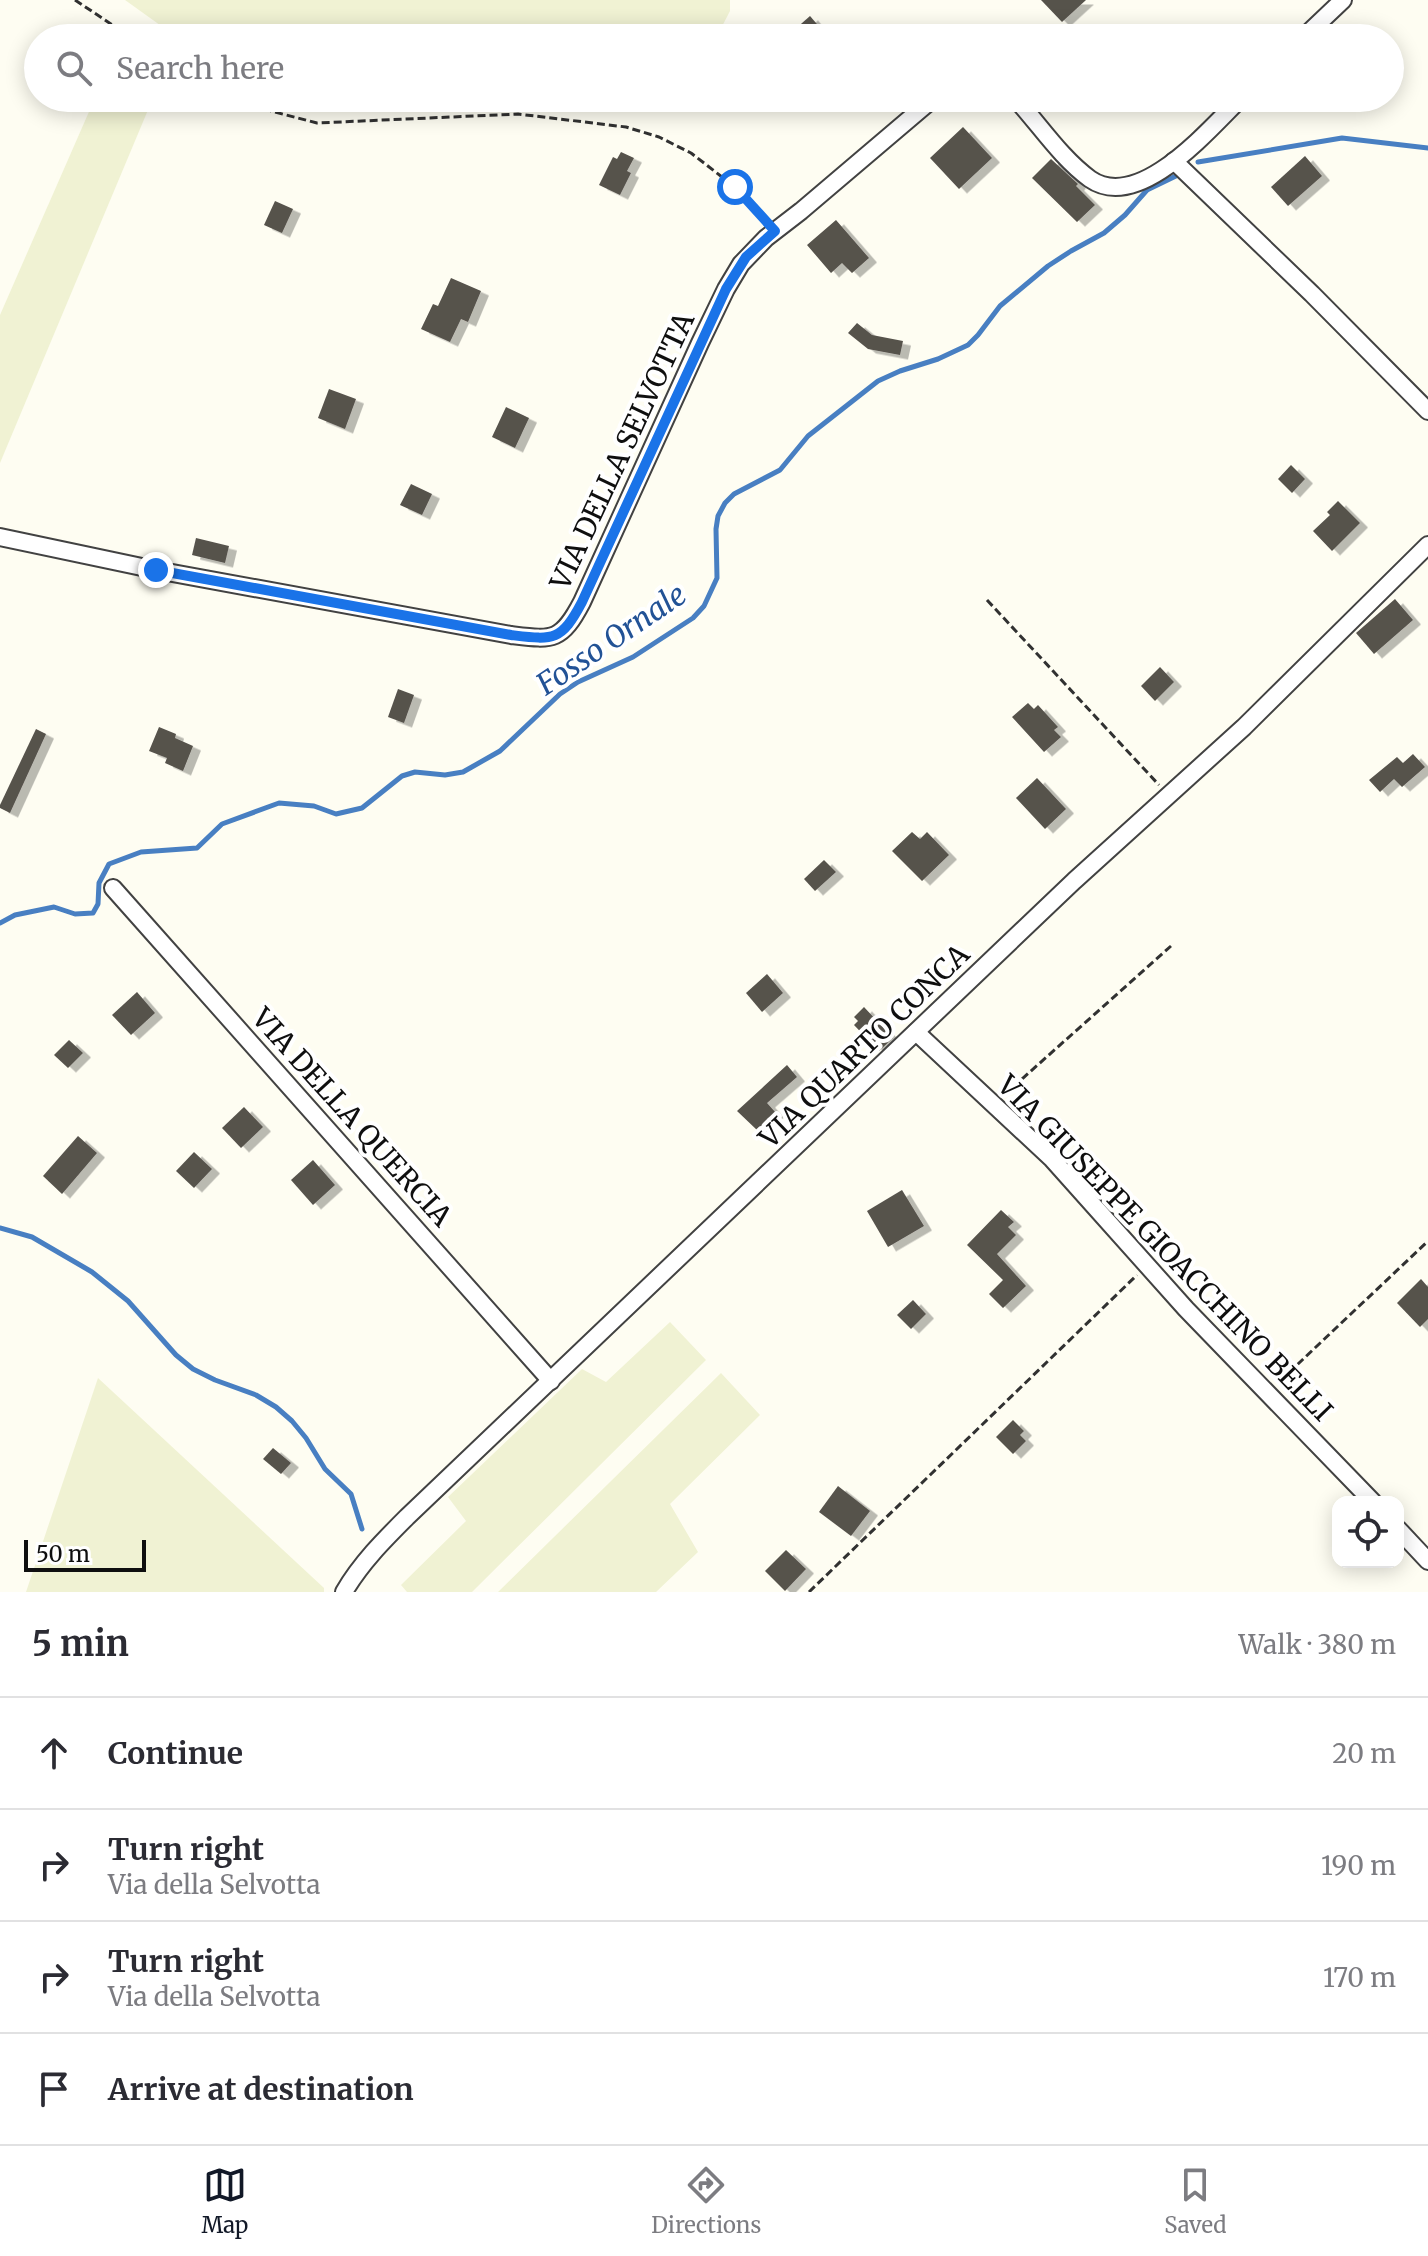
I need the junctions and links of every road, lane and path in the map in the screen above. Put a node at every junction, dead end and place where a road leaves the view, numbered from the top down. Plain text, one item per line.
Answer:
1 (75, 0) edge
2 (1343, 0) edge
3 (111, 24) edge
4 (1318, 24) edge
5 (275, 112) edge
6 (917, 112) edge
7 (1028, 112) edge
8 (1226, 112) edge
9 (1174, 161) junction
10 (775, 231) junction
11 (1428, 411) edge
12 (0, 537) edge
13 (1428, 545) edge
14 (987, 600) dead end
15 (1168, 795) junction
16 (113, 888) dead end
17 (1171, 946) dead end
18 (916, 1032) junction
19 (994, 1104) junction
20 (1428, 1241) edge
21 (1146, 1266) junction
22 (551, 1381) junction
23 (1268, 1393) junction
24 (1367, 1496) edge
25 (1404, 1535) edge
26 (1428, 1561) edge
27 (344, 1592) edge
28 (809, 1592) edge

1 - 3 path
2 - 4 street
5 - 10 path
6 - 10 street, VIA DELLA SELVOTTA
7 - 9 street
8 - 9 street
9 - 11 street
10 - 12 street, VIA DELLA SELVOTTA
13 - 15 street, VIA QUARTO CONCA
14 - 15 path
15 - 18 street, VIA QUARTO CONCA
16 - 22 street, VIA DELLA QUERCIA
17 - 19 path
18 - 19 street, VIA GIUSEPPE GIOACCHINO BELLI
18 - 22 street, VIA QUARTO CONCA
19 - 21 street, VIA GIUSEPPE GIOACCHINO BELLI
20 - 23 path
21 - 23 street, VIA GIUSEPPE GIOACCHINO BELLI
21 - 28 path
22 - 27 street, VIA QUARTO CONCA
23 - 24 street, VIA GIUSEPPE GIOACCHINO BELLI
25 - 26 street

